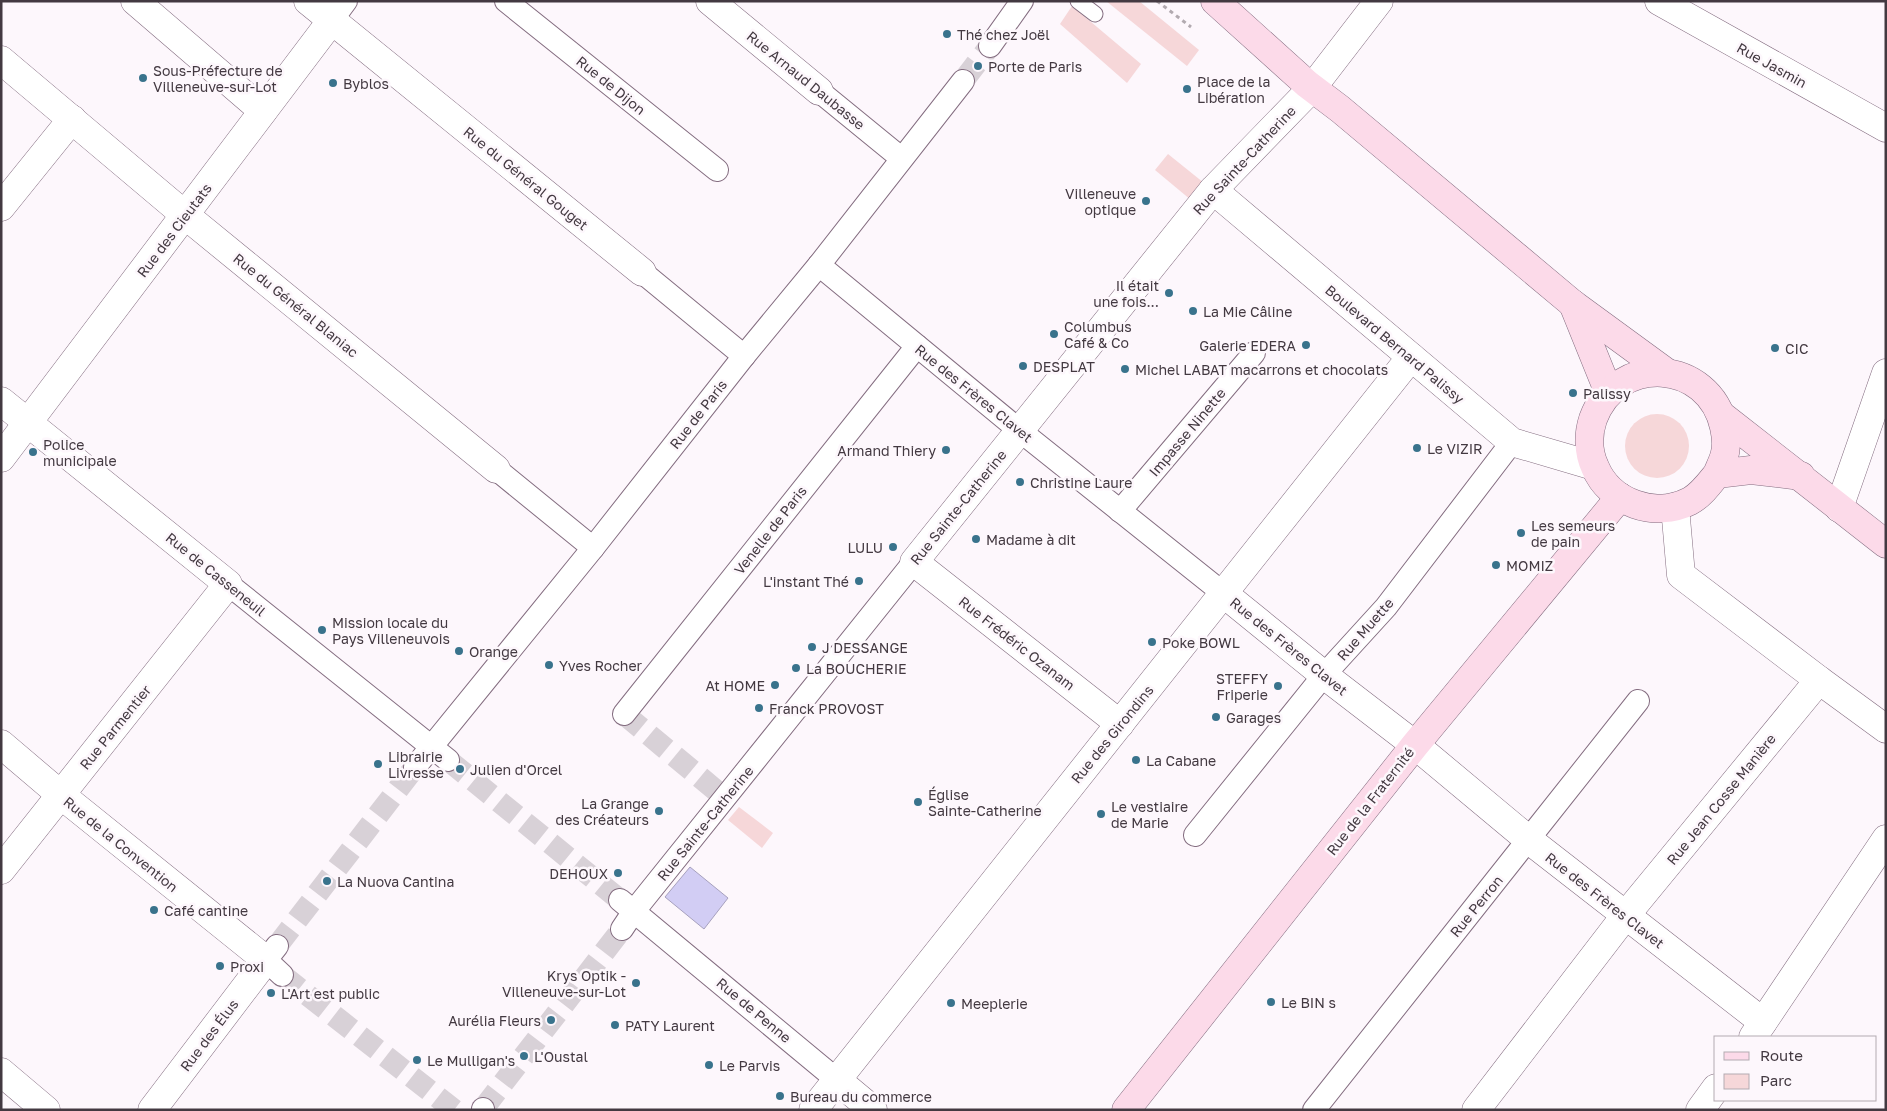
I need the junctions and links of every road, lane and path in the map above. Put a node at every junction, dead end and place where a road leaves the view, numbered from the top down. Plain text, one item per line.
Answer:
1 (135, 1) edge
2 (308, 1) edge
3 (506, 1) edge
4 (710, 1) edge
5 (1022, 1) edge
6 (1078, 1) edge
7 (1215, 1) edge
8 (1379, 1) edge
9 (1659, 1) edge
10 (339, 10) edge
11 (1095, 14) dead end
12 (990, 46) tunnel mouth
13 (1, 60) edge
14 (963, 81) tunnel mouth
15 (1309, 86) junction
16 (819, 91) joint
17 (263, 111) junction
18 (72, 119) junction
19 (1886, 128) edge
20 (901, 158) junction
21 (717, 170) dead end
22 (1213, 190) junction
23 (1, 207) edge
24 (185, 215) junction
25 (819, 266) junction
26 (642, 272) joint
27 (1573, 304) junction
28 (916, 346) junction
29 (1254, 353) dead end
30 (744, 356) junction
31 (1410, 357) junction
32 (1666, 372) junction
33 (1886, 373) edge
34 (1608, 393) junction
35 (1, 401) edge
36 (1721, 415) junction
37 (28, 424) junction
38 (1019, 430) junction
39 (1512, 442) junction
40 (1, 458) edge
41 (1594, 466) junction
42 (496, 469) joint
43 (1717, 474) junction
44 (1801, 476) junction
45 (1620, 498) junction
46 (1675, 507) junction
47 (1840, 508) junction
48 (1120, 510) junction
49 (1886, 544) edge
50 (593, 548) junction
51 (914, 562) junction
52 (228, 584) junction
53 (1223, 593) junction
54 (1324, 675) junction
55 (1818, 680) junction
56 (1638, 702) dead end
57 (624, 714) dead end
58 (1120, 724) junction
59 (1886, 729) edge
60 (1, 744) edge
61 (1415, 745) junction
62 (440, 753) junction
63 (415, 767) tunnel mouth
64 (61, 795) junction
65 (1195, 835) dead end
66 (1886, 839) edge
67 (1529, 840) junction
68 (1, 870) edge
69 (626, 913) joint
70 (1626, 916) junction
71 (275, 960) joint
72 (1758, 1030) edge
73 (1, 1072) edge
74 (837, 1080) junction
75 (1714, 1091) edge
76 (46, 1110) edge
77 (152, 1110) edge
78 (813, 1110) edge
79 (873, 1110) edge
80 (1126, 1110) edge
81 (1314, 1110) edge
82 (1476, 1110) edge
83 (1700, 1110) edge

1 - 17 street
2 - 10 street, Rue du Général Gouget
3 - 21 street, Rue de Dijon
4 - 16 street, Rue Arnaud Daubasse
5 - 12 street
6 - 11 lane
7 - 15 main road
8 - 15 street, Rue Sainte-Catherine
9 - 19 street, Rue Jasmin
10 - 17 street, Rue des Cieutats
10 - 26 street, Rue du Général Gouget
13 - 18 street, Rue du Général Blaniac
14 - 20 street, Rue de Paris
15 - 22 street, Rue Sainte-Catherine
15 - 27 main road
16 - 20 street, Rue Arnaud Daubasse
17 - 24 street, Rue des Cieutats
18 - 23 street
18 - 24 street, Rue du Général Blaniac
20 - 25 street, Rue de Paris
22 - 31 street, Boulevard Bernard Palissy
22 - 38 street, Rue Sainte-Catherine
24 - 37 street, Rue des Cieutats
24 - 42 street, Rue du Général Blaniac
25 - 28 street, Rue des Frères Clavet
25 - 30 street, Rue de Paris
26 - 30 street, Rue du Général Gouget
27 - 32 main road
27 - 34 main road
28 - 38 street, Rue des Frères Clavet
28 - 57 street, Venelle de Paris
29 - 48 street, Impasse Ninette
30 - 50 street, Rue de Paris
31 - 39 street, Boulevard Bernard Palissy
31 - 53 street, Rue des Girondins
32 - 34 main road
32 - 36 main road
33 - 47 street
34 - 41 main road
35 - 37 street, Rue de Casseneuil
36 - 43 main road
36 - 44 main road
37 - 40 street, Rue des Cieutats
37 - 52 street, Rue de Casseneuil
38 - 48 street, Rue des Frères Clavet
38 - 51 street, Rue Sainte-Catherine
39 - 41 street, Boulevard Bernard Palissy
39 - 54 street, Rue Muette
41 - 45 main road
42 - 50 street, Rue du Général Blaniac
43 - 44 main road
43 - 46 main road
44 - 47 main road
45 - 46 main road
45 - 61 main road, Rue de la Fraternité
46 - 55 street
47 - 49 main road
48 - 53 street, Rue des Frères Clavet
50 - 62 street, Rue de Paris
51 - 58 street, Rue Frédéric Ozanam
51 - 69 street, Rue Sainte-Catherine
52 - 62 street, Rue de Casseneuil
52 - 64 street, Rue Parmentier
53 - 54 street, Rue des Frères Clavet
53 - 58 street, Rue des Girondins
54 - 61 street, Rue des Frères Clavet
54 - 65 street, Rue Muette
55 - 59 street
55 - 70 street, Rue Jean Cosse Manière
56 - 67 street, Rue Perron
58 - 74 street, Rue des Girondins
60 - 64 street, Rue de la Convention
61 - 67 street, Rue des Frères Clavet
61 - 80 main road, Rue de la Fraternité
62 - 63 street, Rue de Paris
64 - 68 street, Rue Parmentier
64 - 71 street, Rue de la Convention
66 - 72 street
67 - 70 street, Rue des Frères Clavet
67 - 81 street, Rue Perron
69 - 74 street, Rue de Penne
70 - 72 street, Rue des Frères Clavet
70 - 82 street, Rue Jean Cosse Manière
71 - 77 street, Rue des Élus
73 - 76 street
74 - 78 street, Rue des Girondins
74 - 79 street, Rue de Penne
75 - 83 street

